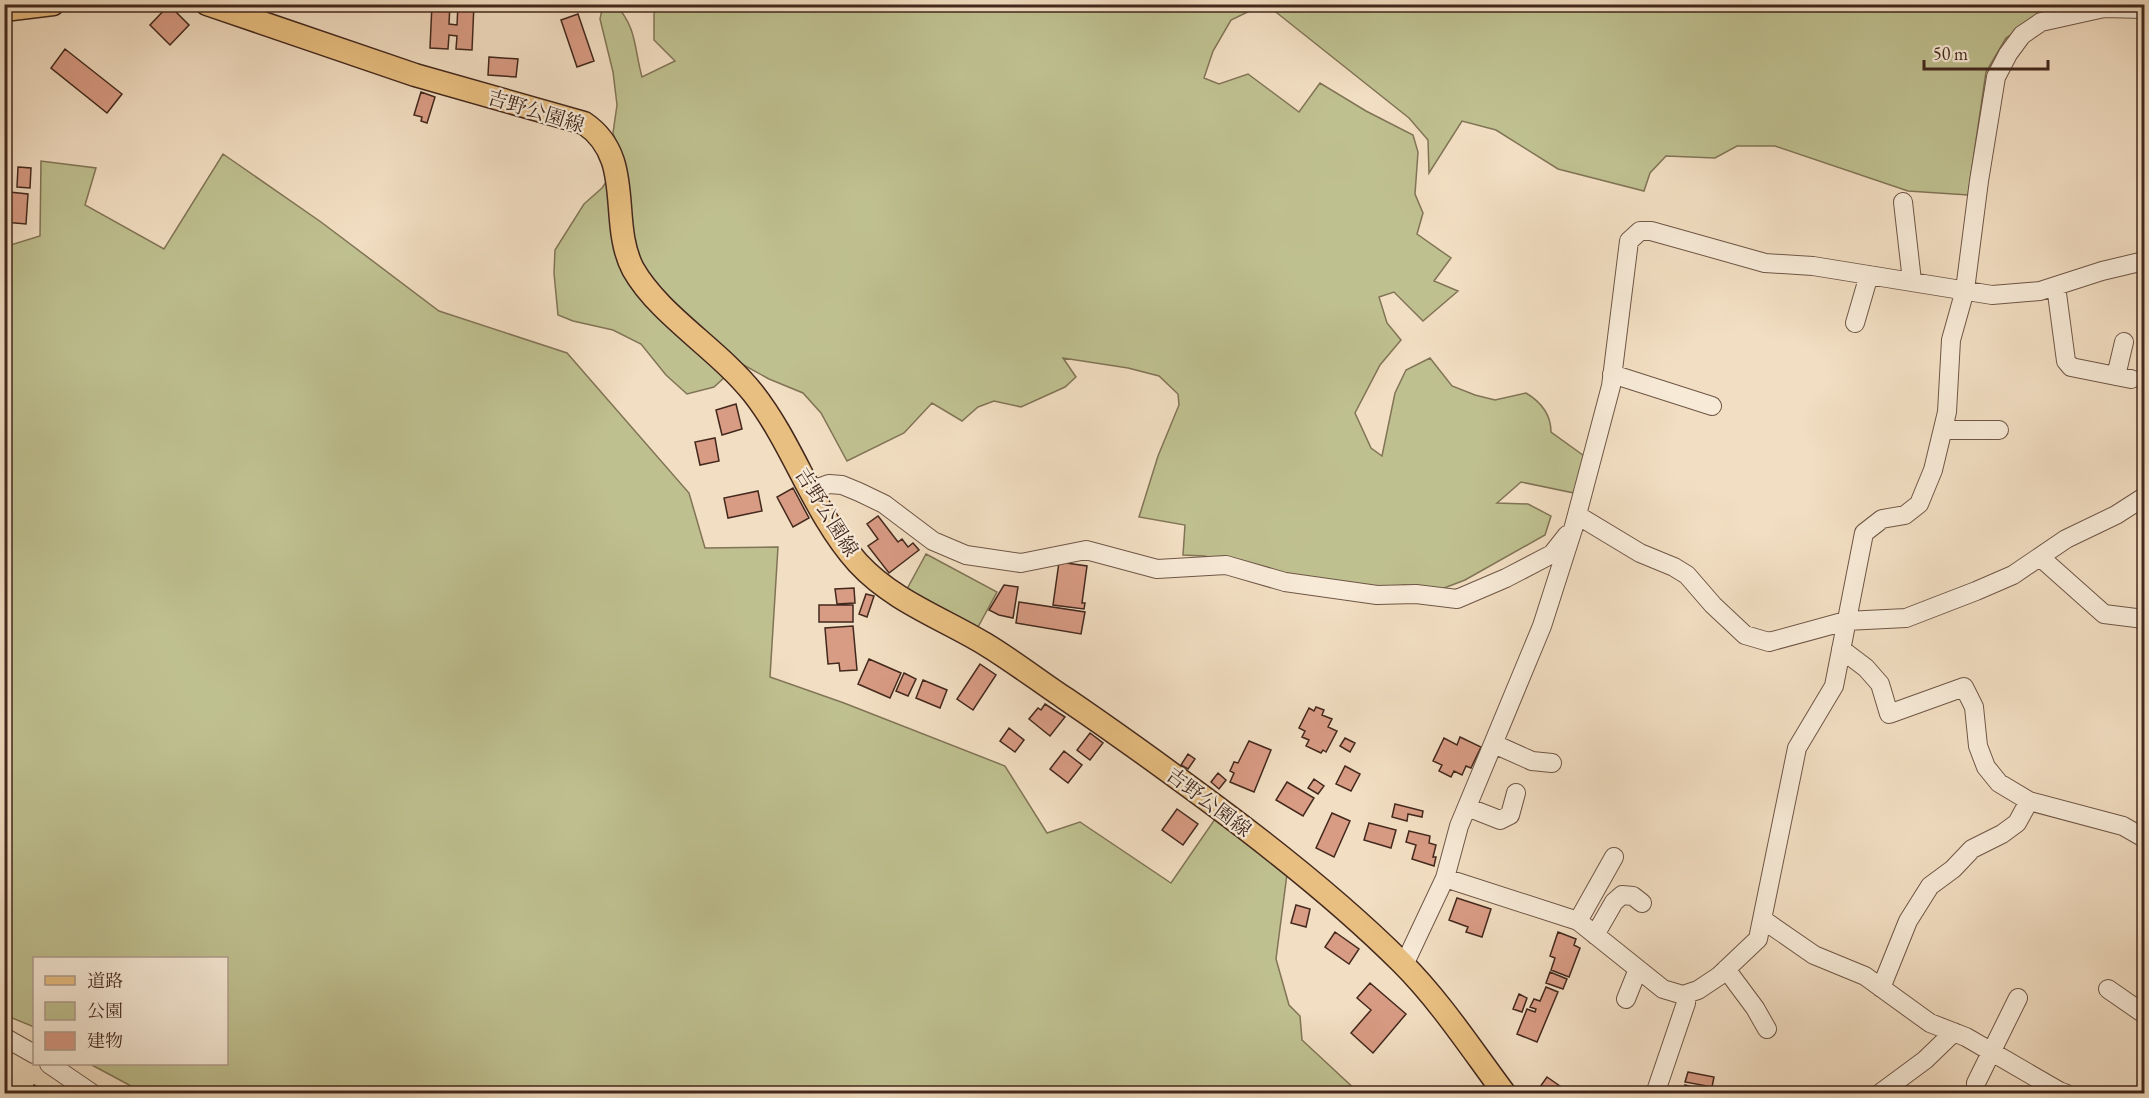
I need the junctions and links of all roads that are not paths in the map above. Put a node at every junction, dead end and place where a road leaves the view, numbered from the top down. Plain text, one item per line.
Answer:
1 (53, 4) edge
2 (207, 4) edge
3 (2145, 9) edge
4 (4, 10) edge
5 (1903, 202) dead end
6 (2145, 261) edge
7 (1869, 275) junction
8 (1912, 281) junction
9 (2056, 286) junction
10 (1965, 290) junction
11 (1855, 323) dead end
12 (2124, 342) dead end
13 (1612, 374) junction
14 (1712, 406) dead end
15 (1943, 430) junction
16 (1999, 430) dead end
17 (810, 491) junction
18 (2145, 497) edge
19 (1575, 521) junction
20 (2040, 556) junction
21 (2145, 619) edge
22 (1846, 621) junction
23 (1841, 649) junction
24 (1494, 744) junction
25 (1552, 763) dead end
26 (1516, 794) dead end
27 (2029, 801) junction
28 (1467, 807) junction
29 (2145, 838) edge
30 (1614, 857) dead end
31 (1445, 878) junction
32 (1642, 903) dead end
33 (1762, 919) junction
34 (1578, 921) junction
35 (1595, 935) junction
36 (1404, 965) junction
37 (1638, 969) junction
38 (1726, 969) junction
39 (1881, 988) junction
40 (2108, 989) dead end
41 (1686, 994) junction
42 (2018, 998) dead end
43 (1626, 999) dead end
44 (2145, 1014) edge
45 (1767, 1029) dead end
46 (1954, 1032) junction
47 (4, 1037) edge
48 (1991, 1050) junction
49 (33, 1053) edge
50 (50, 1065) edge
51 (93, 1094) edge
52 (1505, 1094) edge
53 (1655, 1094) edge
54 (1879, 1094) edge
55 (1976, 1094) edge
56 (2067, 1094) edge

1 - 4 main road
2 - 17 main road, 吉野公園線
3 - 10 street
5 - 8 street
6 - 9 street
7 - 8 street
7 - 11 street
7 - 13 street
8 - 10 street
9 - 10 street
9 - 12 street
10 - 15 street
13 - 14 street
13 - 19 street
15 - 16 street
15 - 22 street
17 - 19 street
17 - 36 main road, 吉野公園線
18 - 20 street
19 - 22 street
19 - 24 street
20 - 21 street
20 - 22 street
22 - 23 street
23 - 27 street
23 - 33 street
24 - 25 street
24 - 28 street
26 - 28 street
27 - 29 street
27 - 39 street
28 - 31 street
30 - 34 street
31 - 34 street
31 - 36 street
32 - 35 street
33 - 38 street
33 - 39 street
34 - 35 street
35 - 37 street
36 - 52 main road, 吉野公園線
37 - 41 street
37 - 43 street
38 - 41 street
38 - 45 street
39 - 46 street
40 - 44 street
41 - 53 street
42 - 48 street
46 - 48 street
46 - 54 street
47 - 49 street
48 - 55 street
48 - 56 street
50 - 51 street

